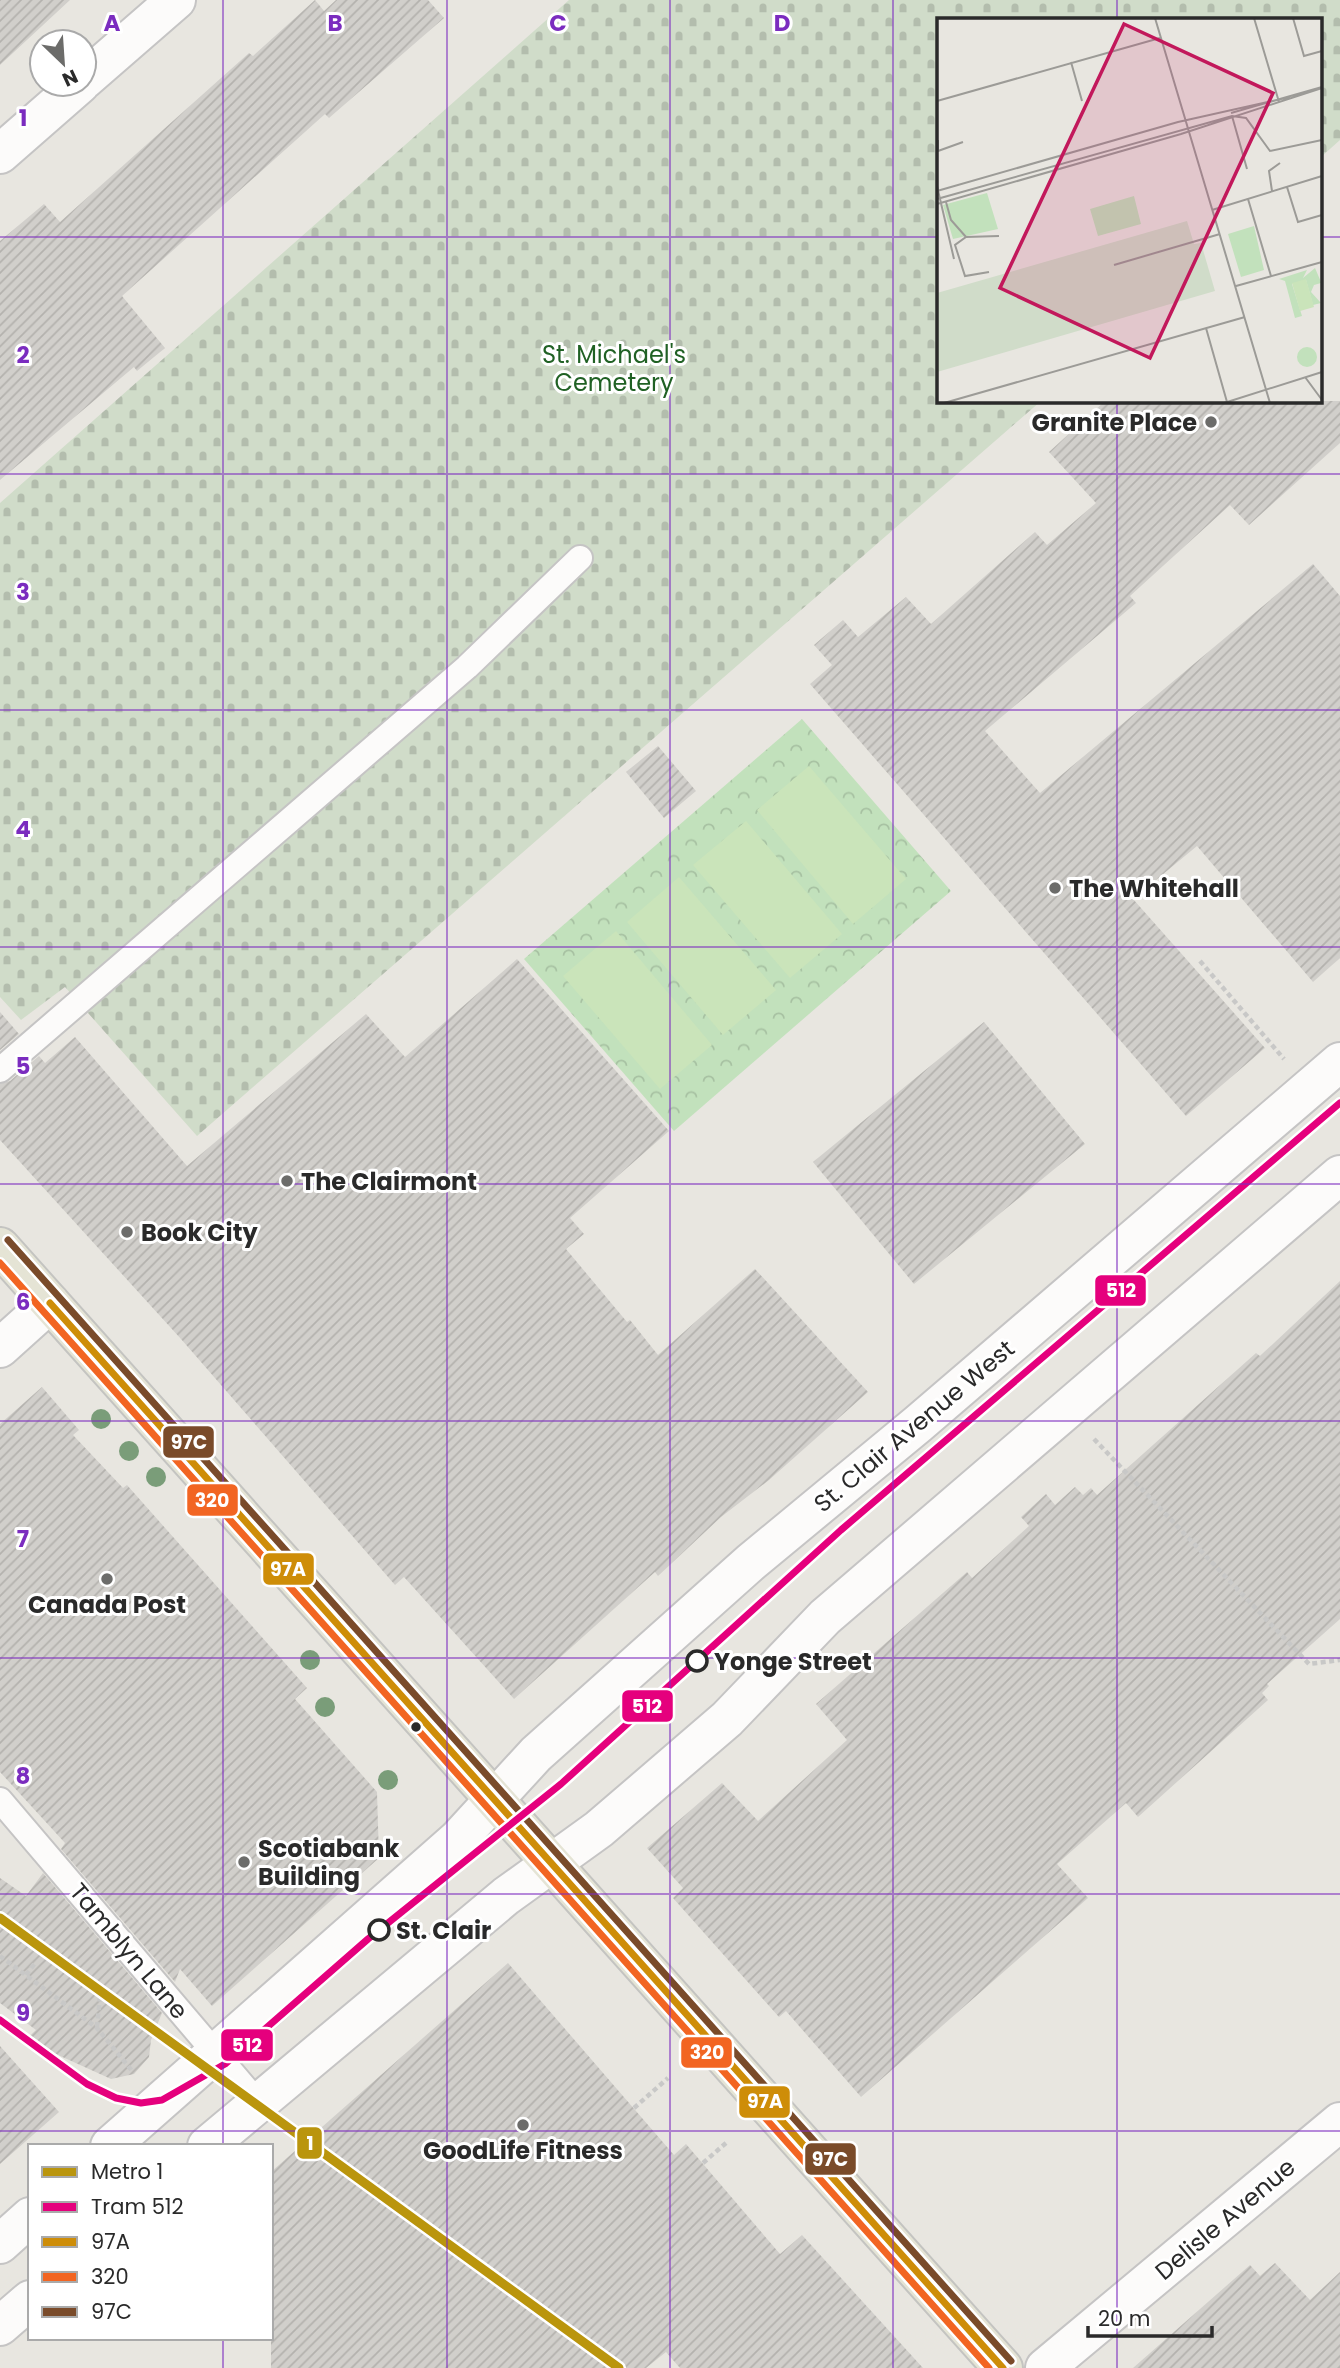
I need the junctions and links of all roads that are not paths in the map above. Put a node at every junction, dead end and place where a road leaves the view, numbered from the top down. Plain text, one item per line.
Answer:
1 (176, 0) edge
2 (98, 68) edge
3 (64, 98) edge
4 (0, 153) edge
5 (579, 558) dead end
6 (1340, 1062) edge
7 (0, 1070) edge
8 (1340, 1175) edge
9 (0, 1247) edge
10 (50, 1303) junction
11 (0, 1348) edge
12 (495, 1798) junction
13 (0, 1800) edge
14 (552, 1862) junction
15 (216, 2054) junction
16 (257, 2102) junction
17 (1340, 2122) edge
18 (112, 2144) edge
19 (209, 2144) edge
20 (28, 2219) edge
21 (0, 2244) edge
22 (28, 2303) edge
23 (0, 2326) edge
24 (1003, 2368) edge
25 (1045, 2368) edge

1 - 2 main road
3 - 4 main road
5 - 7 lane
6 - 12 main road, St. Clair Avenue West
8 - 14 main road
9 - 10 main road
10 - 11 main road
10 - 12 main road
12 - 14 main road
12 - 15 main road, St. Clair Avenue West
13 - 15 lane, Tamblyn Lane
14 - 16 main road
14 - 24 main road
15 - 16 lane, Tamblyn Lane
15 - 18 main road, St. Clair Avenue West
16 - 19 main road
17 - 25 main road, Delisle Avenue
20 - 21 main road
22 - 23 main road

